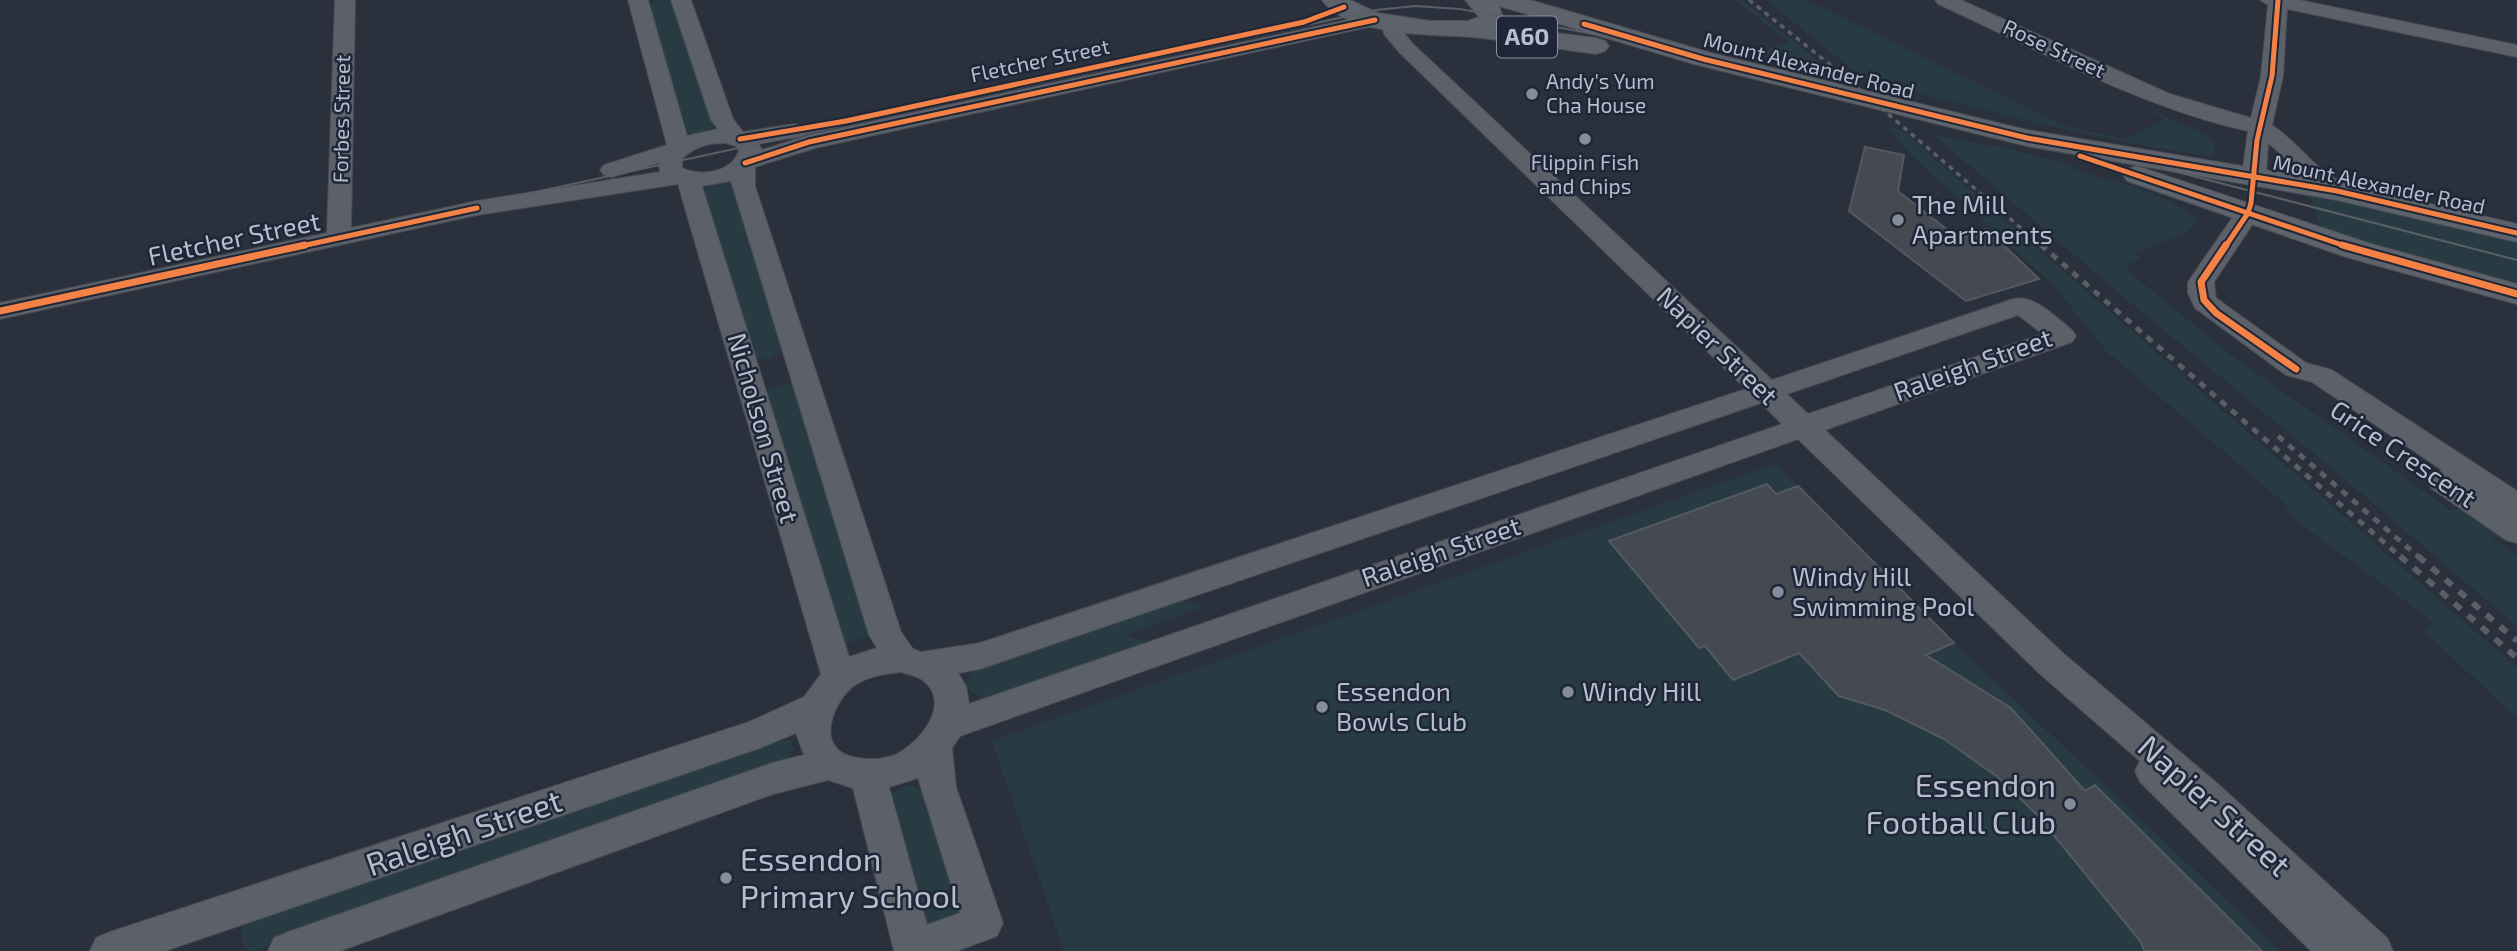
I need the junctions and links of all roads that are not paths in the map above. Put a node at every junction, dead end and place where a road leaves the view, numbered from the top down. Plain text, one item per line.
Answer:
1 (345, 0) edge
2 (681, 0) edge
3 (1477, 0) edge
4 (1504, 0) edge
5 (1945, 0) edge
6 (641, 1) edge
7 (2275, 1) edge
8 (1339, 4) edge
9 (1383, 21) junction
10 (1458, 29) junction
11 (2517, 51) edge
12 (1703, 59) junction
13 (2259, 133) junction
14 (2027, 138) junction
15 (678, 149) junction
16 (741, 151) junction
17 (2254, 176) junction
18 (684, 178) junction
19 (2337, 191) junction
20 (477, 208) junction
21 (2248, 213) junction
22 (2517, 233) edge
23 (339, 237) junction
24 (2517, 294) edge
25 (0, 311) edge
26 (1764, 392) junction
27 (1801, 427) junction
28 (2501, 504) edge
29 (2517, 532) edge
30 (913, 662) junction
31 (2052, 664) junction
32 (839, 678) junction
33 (815, 708) junction
34 (942, 737) junction
35 (831, 764) junction
36 (868, 775) junction
37 (189, 938) edge
38 (110, 951) edge
39 (288, 951) edge
40 (2339, 951) edge
41 (2373, 951) edge

1 - 23 street, Forbes Street
2 - 16 street, Nicholson Street
3 - 10 main road, A60
4 - 12 main road, Mount Alexander Road / A60
5 - 13 street, Rose Street
6 - 15 street
7 - 11 street
7 - 13 street
8 - 9 main road, A60
8 - 16 street, Fletcher Street
9 - 10 main road, A60
9 - 16 street, Fletcher Street
9 - 26 street, Napier Street
10 - 12 main road, Mount Alexander Road / A60
12 - 14 main road, Mount Alexander Road / A60
13 - 17 street
13 - 19 street
14 - 17 main road, Mount Alexander Road / A60
14 - 21 main road, Mount Alexander Road / A60
15 - 16 street, Fletcher Street
15 - 18 street, Nicholson Street
15 - 20 street, Fletcher Street
16 - 18 street, Fletcher Street
16 - 30 street, Nicholson Street
17 - 19 main road, Mount Alexander Road / A60
17 - 21 main road
18 - 20 street, Fletcher Street
18 - 32 street, Nicholson Street
19 - 22 main road, Mount Alexander Road / A60
20 - 23 street, Fletcher Street
21 - 24 main road, Mount Alexander Road / A60
21 - 28 street, Grice Crescent
23 - 25 street, Fletcher Street
26 - 27 street, Napier Street
26 - 27 street, Raleigh Street
26 - 30 street, Raleigh Street
27 - 31 street, Napier Street
27 - 34 street, Raleigh Street
28 - 29 street, Grice Crescent
30 - 32 street
30 - 34 street
31 - 40 street, Napier Street
31 - 41 street, Napier Street
32 - 33 street
33 - 35 street
33 - 37 street, Raleigh Street
34 - 36 street
34 - 36 street
35 - 36 street
35 - 39 street, Raleigh Street
37 - 38 street, Raleigh Street

